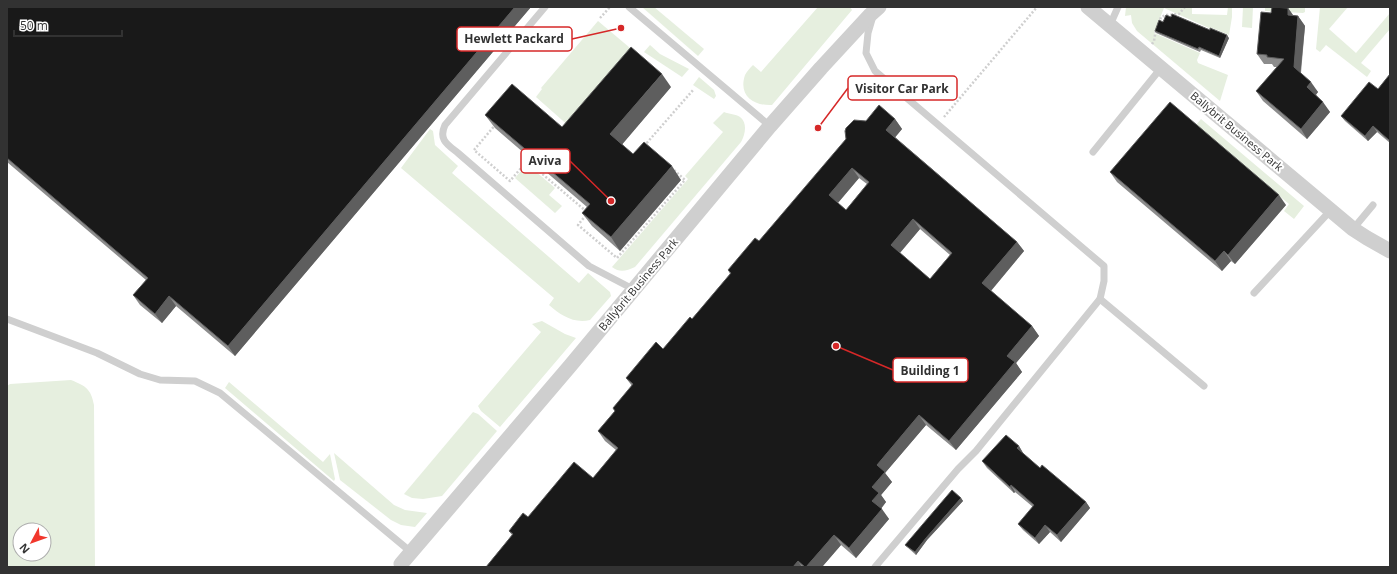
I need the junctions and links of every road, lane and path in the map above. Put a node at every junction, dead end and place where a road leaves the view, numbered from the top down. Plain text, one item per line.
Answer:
1 (546, 7) edge
2 (610, 7) edge
3 (629, 7) edge
4 (1037, 7) edge
5 (1088, 7) edge
6 (1118, 7) edge
7 (1185, 7) edge
8 (877, 9) edge
9 (600, 18) dead end
10 (1110, 25) junction
11 (1145, 54) junction
12 (1161, 68) junction
13 (694, 89) dead end
14 (498, 121) edge
15 (938, 125) junction
16 (770, 126) junction
17 (651, 150) edge
18 (1093, 152) dead end
19 (674, 170) dead end
20 (1373, 205) dead end
21 (1331, 210) junction
22 (1354, 229) junction
23 (1390, 251) edge
24 (633, 289) junction
25 (1254, 293) dead end
26 (1100, 299) junction
27 (7, 319) edge
28 (1204, 386) dead end
29 (407, 559) joint
30 (875, 567) edge

1 - 24 lane
2 - 9 path
3 - 16 lane
4 - 15 path
5 - 10 street, Ballybrit Business Park
6 - 10 lane
7 - 11 path
8 - 15 lane
8 - 16 street, Ballybrit Business Park
10 - 11 street, Ballybrit Business Park
11 - 12 street, Ballybrit Business Park
12 - 18 lane
12 - 21 street, Ballybrit Business Park
13 - 17 path
14 - 19 path
15 - 26 lane
16 - 24 street, Ballybrit Business Park
20 - 22 lane
21 - 22 street, Ballybrit Business Park
21 - 25 lane
22 - 23 street, Ballybrit Business Park
24 - 29 street, Ballybrit Business Park
26 - 28 lane
26 - 30 lane
27 - 29 lane

